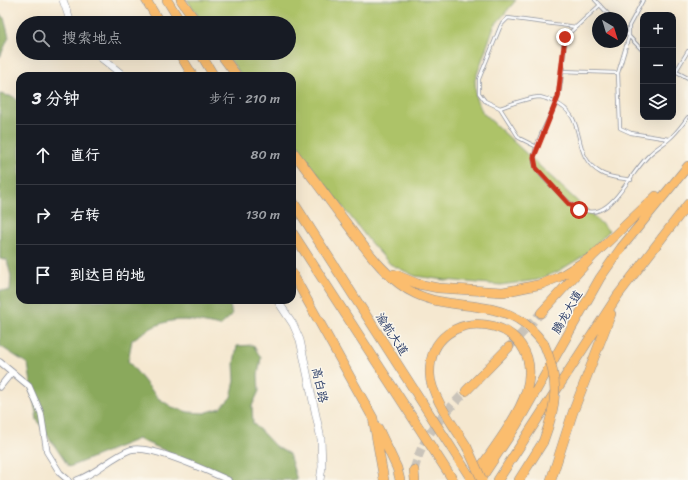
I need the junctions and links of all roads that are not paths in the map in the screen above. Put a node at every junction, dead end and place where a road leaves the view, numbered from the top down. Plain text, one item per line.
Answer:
1 (63, 0) edge
2 (146, 0) edge
3 (167, 0) edge
4 (180, 0) edge
5 (595, 0) edge
6 (643, 0) edge
7 (600, 5) junction
8 (606, 12) edge
9 (69, 16) edge
10 (156, 16) edge
11 (177, 16) edge
12 (192, 16) edge
13 (576, 28) junction
14 (629, 36) junction
15 (640, 48) edge
16 (688, 50) edge
17 (104, 60) edge
18 (181, 60) edge
19 (183, 60) edge
20 (204, 60) edge
21 (225, 60) edge
22 (676, 67) edge
23 (561, 71) junction
24 (676, 71) edge
25 (119, 72) edge
26 (186, 72) edge
27 (190, 72) edge
28 (212, 72) edge
29 (234, 72) edge
30 (618, 73) junction
31 (688, 78) edge
32 (555, 102) junction
33 (500, 108) junction
34 (688, 117) edge
35 (670, 139) junction
36 (537, 148) junction
37 (296, 155) edge
38 (685, 169) edge
39 (631, 180) junction
40 (688, 204) edge
41 (296, 206) edge
42 (296, 238) edge
43 (593, 256) junction
44 (381, 266) junction
45 (296, 279) edge
46 (618, 295) junction
47 (280, 304) edge
48 (541, 313) tunnel mouth
49 (509, 347) tunnel mouth
50 (0, 362) edge
51 (12, 372) junction
52 (0, 387) edge
53 (466, 391) tunnel mouth
54 (573, 412) junction
55 (373, 418) junction
56 (414, 470) tunnel mouth
57 (451, 477) edge
58 (68, 480) edge
59 (77, 480) edge
60 (228, 480) edge
61 (320, 480) edge
62 (384, 480) edge
63 (400, 480) edge
64 (415, 480) edge
65 (472, 480) edge
66 (481, 480) edge
67 (498, 480) edge
68 (519, 480) edge
69 (545, 480) edge
70 (551, 480) edge

1 - 9 street
2 - 10 highway
3 - 11 highway
4 - 12 highway
5 - 7 lane
6 - 14 lane
7 - 8 lane
7 - 13 lane
13 - 23 lane
13 - 33 lane
14 - 15 lane
14 - 30 lane
16 - 22 lane
17 - 25 street
18 - 26 highway
19 - 27 highway
20 - 28 highway
21 - 29 highway
23 - 30 lane
23 - 32 lane
24 - 31 lane
30 - 35 lane
32 - 33 lane
32 - 36 lane
32 - 39 lane
33 - 36 lane
34 - 35 lane
35 - 39 lane
36 - 39 lane
37 - 44 highway
38 - 43 highway
38 - 66 highway, 腾龙大道
40 - 46 highway
41 - 65 highway, 渝航大道
42 - 57 highway
43 - 44 highway
43 - 48 highway
44 - 68 highway, bridge
45 - 55 highway
46 - 54 highway
46 - 67 highway
47 - 61 street, 高白路
49 - 53 highway
50 - 51 street
51 - 52 street
51 - 58 street
54 - 69 highway
54 - 70 highway
55 - 62 highway
55 - 63 highway
56 - 64 highway
59 - 60 street
65 - 66 highway, bridge

